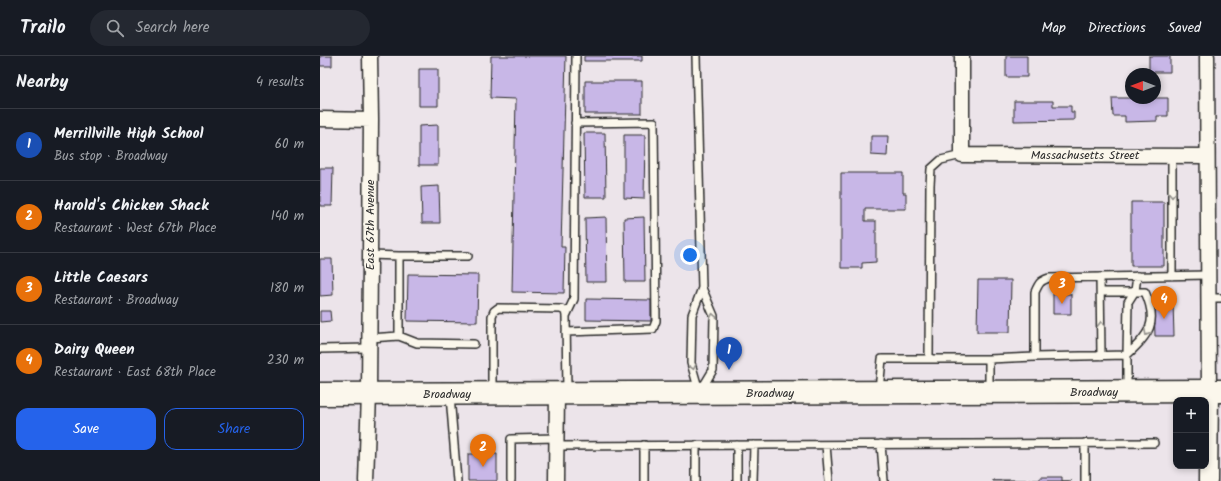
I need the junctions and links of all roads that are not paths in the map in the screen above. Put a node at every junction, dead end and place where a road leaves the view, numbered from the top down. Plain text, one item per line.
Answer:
1 (370, 56) edge
2 (576, 56) edge
3 (696, 56) edge
4 (962, 56) edge
5 (1207, 56) edge
6 (320, 119) edge
7 (371, 120) junction
8 (575, 123) junction
9 (962, 155) junction
10 (1172, 156) junction
11 (1207, 156) junction
12 (370, 255) junction
13 (399, 256) junction
14 (468, 256) dead end
15 (1208, 275) junction
16 (1136, 276) junction
17 (1172, 276) junction
18 (1100, 277) junction
19 (702, 288) junction
20 (1135, 291) junction
21 (1101, 292) junction
22 (1214, 298) edge
23 (566, 316) junction
24 (566, 332) junction
25 (399, 336) junction
26 (370, 343) junction
27 (474, 344) dead end
28 (320, 349) edge
29 (1102, 356) junction
30 (1127, 356) junction
31 (1035, 357) junction
32 (929, 359) junction
33 (989, 359) junction
34 (879, 392) junction
35 (989, 392) junction
36 (1127, 392) junction
37 (1215, 392) edge
38 (492, 393) junction
39 (562, 393) junction
40 (699, 393) junction
41 (320, 394) edge
42 (369, 394) junction
43 (450, 394) junction
44 (557, 442) junction
45 (1085, 443) junction
46 (1154, 443) dead end
47 (881, 444) junction
48 (644, 445) junction
49 (696, 445) junction
50 (737, 445) junction
51 (754, 445) junction
52 (826, 445) junction
53 (366, 481) edge
54 (457, 481) edge
55 (511, 481) edge
56 (556, 481) edge
57 (644, 481) edge
58 (696, 481) edge
59 (737, 481) edge
60 (753, 481) edge
61 (829, 481) edge
62 (884, 481) edge
63 (1085, 481) edge
64 (1208, 481) edge

1 - 7 street, East 67th Avenue
2 - 8 lane
3 - 19 lane
4 - 9 street
5 - 11 street
6 - 7 street
7 - 12 street, East 67th Avenue
8 - 23 lane
8 - 24 lane
9 - 10 street, Massachusetts Street
9 - 32 lane
10 - 11 street, Massachusetts Street
10 -> 17 lane
11 - 15 street
12 - 13 lane
12 - 26 street, East 67th Avenue
13 - 14 lane
13 - 25 lane
15 - 17 lane
15 - 22 street
16 - 17 lane
16 - 18 lane
16 - 20 lane
18 - 21 lane
18 - 31 lane
19 -> 40 lane
40 -> 19 lane
20 - 21 lane
20 - 30 lane
20 -> 30 lane
29 -> 21 lane
22 - 37 street
23 - 24 lane
23 - 38 lane
24 - 39 lane
25 - 26 lane
25 - 27 lane
26 - 28 lane
26 - 42 street, East 67th Avenue
29 - 30 lane
29 - 31 lane
30 - 36 lane
31 - 33 lane
32 - 33 lane
32 - 34 lane
33 - 35 lane
34 - 35 main road, Broadway
34 - 40 main road, Broadway
35 - 36 main road, Broadway
36 - 37 main road, Broadway
37 - 64 street
38 - 39 main road, Broadway
38 - 43 main road, Broadway
39 - 40 main road, Broadway
39 - 44 street
41 - 42 main road, Broadway
42 - 43 main road, Broadway
42 - 53 street, East 67th Avenue
43 - 54 lane
44 - 48 lane
44 - 55 lane
44 - 56 street
45 - 46 lane
45 - 47 lane
45 - 63 lane
47 - 52 lane
47 - 62 lane
48 - 49 lane
48 - 57 lane
49 - 50 lane
49 - 58 lane
50 - 51 lane
50 - 59 lane
51 - 52 lane
51 - 60 lane
52 - 61 lane

